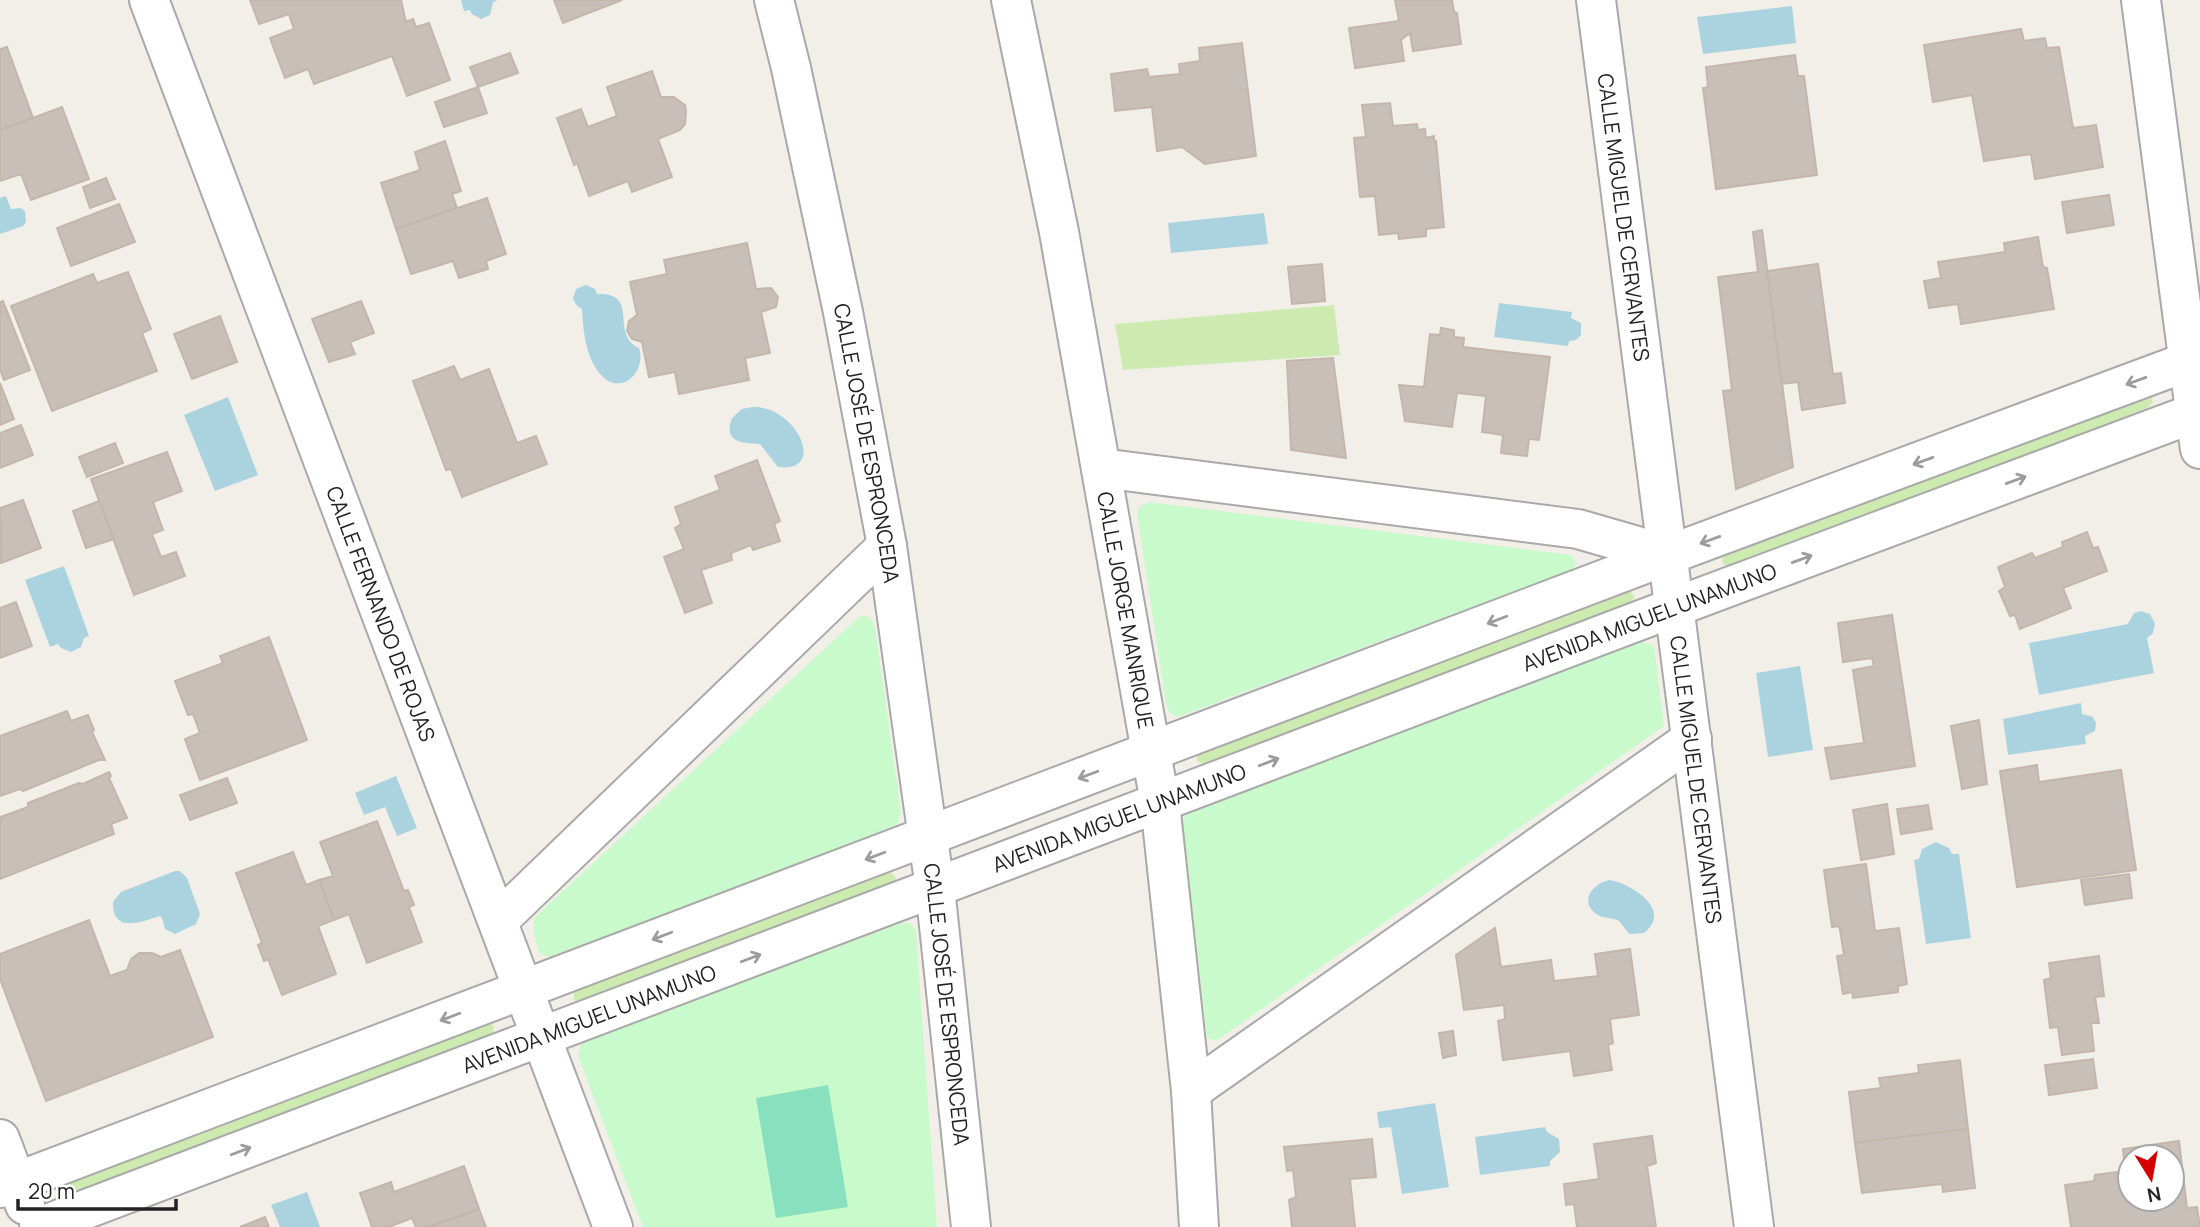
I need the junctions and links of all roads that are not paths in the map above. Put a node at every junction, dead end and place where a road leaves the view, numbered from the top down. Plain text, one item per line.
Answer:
1 (149, 0) edge
2 (774, 0) edge
3 (1011, 0) edge
4 (1596, 0) edge
5 (2141, 0) edge
6 (2194, 360) edge
7 (2198, 425) edge
8 (1101, 468) junction
9 (887, 546) junction
10 (1668, 555) junction
11 (1675, 607) junction
12 (1692, 739) junction
13 (1151, 750) junction
14 (1160, 803) junction
15 (929, 836) junction
16 (935, 888) junction
17 (498, 921) junction
18 (523, 989) junction
19 (541, 1037) junction
20 (1191, 1091) junction
21 (0, 1139) edge
22 (8, 1184) edge
23 (33, 1227) edge
24 (39, 1227) edge
25 (613, 1227) edge
26 (971, 1227) edge
27 (1199, 1227) edge
28 (1754, 1227) edge

1 - 17 street, CALLE FERNANDO DE ROJAS
2 - 9 street, CALLE JOSÉ DE ESPRONCEDA
3 - 8 street, CALLE JORGE MANRIQUE
4 - 10 street, CALLE MIGUEL DE CERVANTES
5 - 6 street
6 - 7 street
6 -> 10 street
11 -> 7 street, AVENIDA MIGUEL UNAMUNO
8 - 10 street
8 - 13 street, CALLE JORGE MANRIQUE
9 - 15 street, CALLE JOSÉ DE ESPRONCEDA
9 - 17 street
10 - 11 street, CALLE MIGUEL DE CERVANTES
10 -> 13 street
11 - 12 street, CALLE MIGUEL DE CERVANTES
14 -> 11 street, AVENIDA MIGUEL UNAMUNO
12 - 20 street
12 - 28 street, CALLE MIGUEL DE CERVANTES
13 - 14 street, CALLE JORGE MANRIQUE
13 -> 15 street
14 - 16 street, AVENIDA MIGUEL UNAMUNO
14 - 20 street, CALLE JORGE MANRIQUE
15 - 16 street, CALLE JOSÉ DE ESPRONCEDA
15 -> 18 street
19 -> 16 street, AVENIDA MIGUEL UNAMUNO
16 - 26 street, CALLE JOSÉ DE ESPRONCEDA
17 - 18 street, CALLE FERNANDO DE ROJAS
18 - 19 street, CALLE FERNANDO DE ROJAS
18 -> 22 street
24 -> 19 street, AVENIDA MIGUEL UNAMUNO
19 - 25 street, CALLE FERNANDO DE ROJAS
20 - 27 street, CALLE JORGE MANRIQUE
21 - 22 street
22 - 23 street

